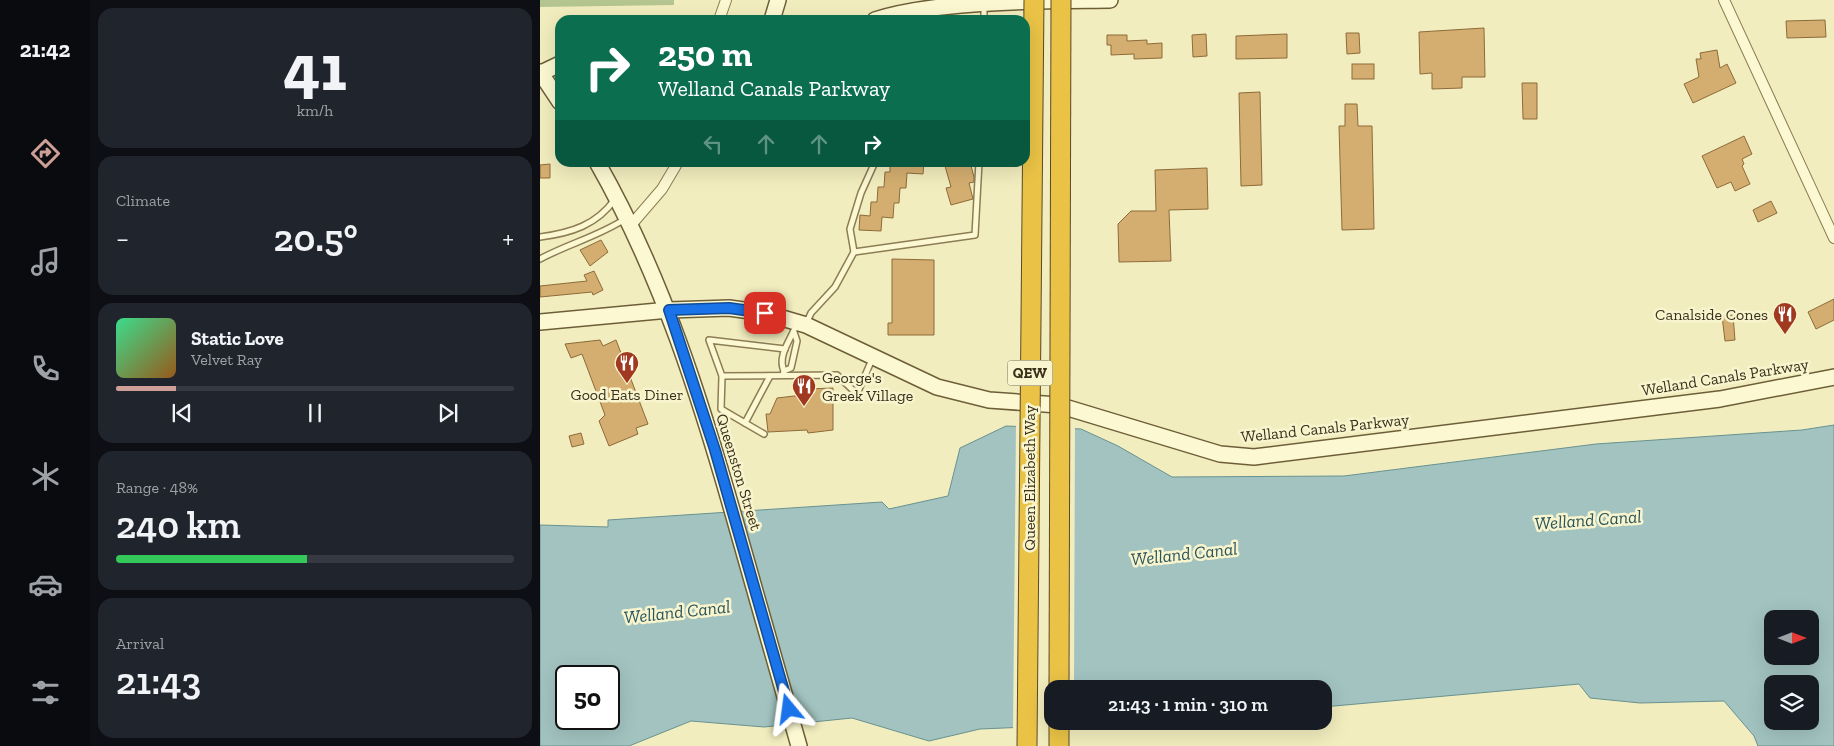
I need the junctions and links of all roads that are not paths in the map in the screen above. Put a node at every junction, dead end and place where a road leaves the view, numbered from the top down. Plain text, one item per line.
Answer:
1 (726, 0) edge
2 (780, 0) edge
3 (1034, 0) edge
4 (1061, 0) edge
5 (1110, 0) edge
6 (1724, 0) edge
7 (984, 3) junction
8 (721, 15) edge
9 (774, 15) edge
10 (784, 15) edge
11 (897, 15) edge
12 (984, 15) edge
13 (555, 66) edge
14 (540, 72) edge
15 (555, 94) edge
16 (600, 167) edge
17 (675, 167) edge
18 (873, 167) edge
19 (980, 167) edge
20 (617, 197) junction
21 (630, 222) junction
22 (540, 238) edge
23 (1834, 238) edge
24 (854, 252) junction
25 (540, 259) edge
26 (669, 310) junction
27 (540, 322) edge
28 (799, 326) junction
29 (785, 349) junction
30 (873, 357) junction
31 (783, 373) junction
32 (722, 376) junction
33 (770, 376) junction
34 (1834, 377) edge
35 (745, 423) junction
36 (764, 434) dead end
37 (1059, 680) edge
38 (1059, 730) edge
39 (799, 746) edge
40 (1027, 746) edge
41 (1059, 746) edge

1 - 8 street
2 - 9 main road
2 - 10 main road
3 - 40 highway, Queen Elizabeth Way / QEW, bridge
4 - 37 highway, Queen Elizabeth Way / QEW, bridge
5 - 7 main road
6 - 23 street
7 - 11 main road
7 - 12 lane
13 - 14 main road
14 - 15 main road
16 - 20 main road, Queenston Street
17 - 21 street
18 - 24 lane
19 - 24 lane
20 - 21 main road, Queenston Street
20 - 22 lane
21 - 25 lane
21 - 26 main road, Queenston Street
24 - 28 lane
26 - 27 main road, Welland Canals Parkway
26 - 28 main road, Welland Canals Parkway
26 - 39 main road, Queenston Street
28 - 29 lane
28 - 30 main road, Welland Canals Parkway
28 - 31 lane
29 - 31 lane
29 - 32 lane
30 - 31 lane
30 - 34 main road, Welland Canals Parkway
31 - 33 lane
32 - 33 lane
32 - 35 lane
33 - 35 lane
35 - 36 lane
38 - 41 highway

